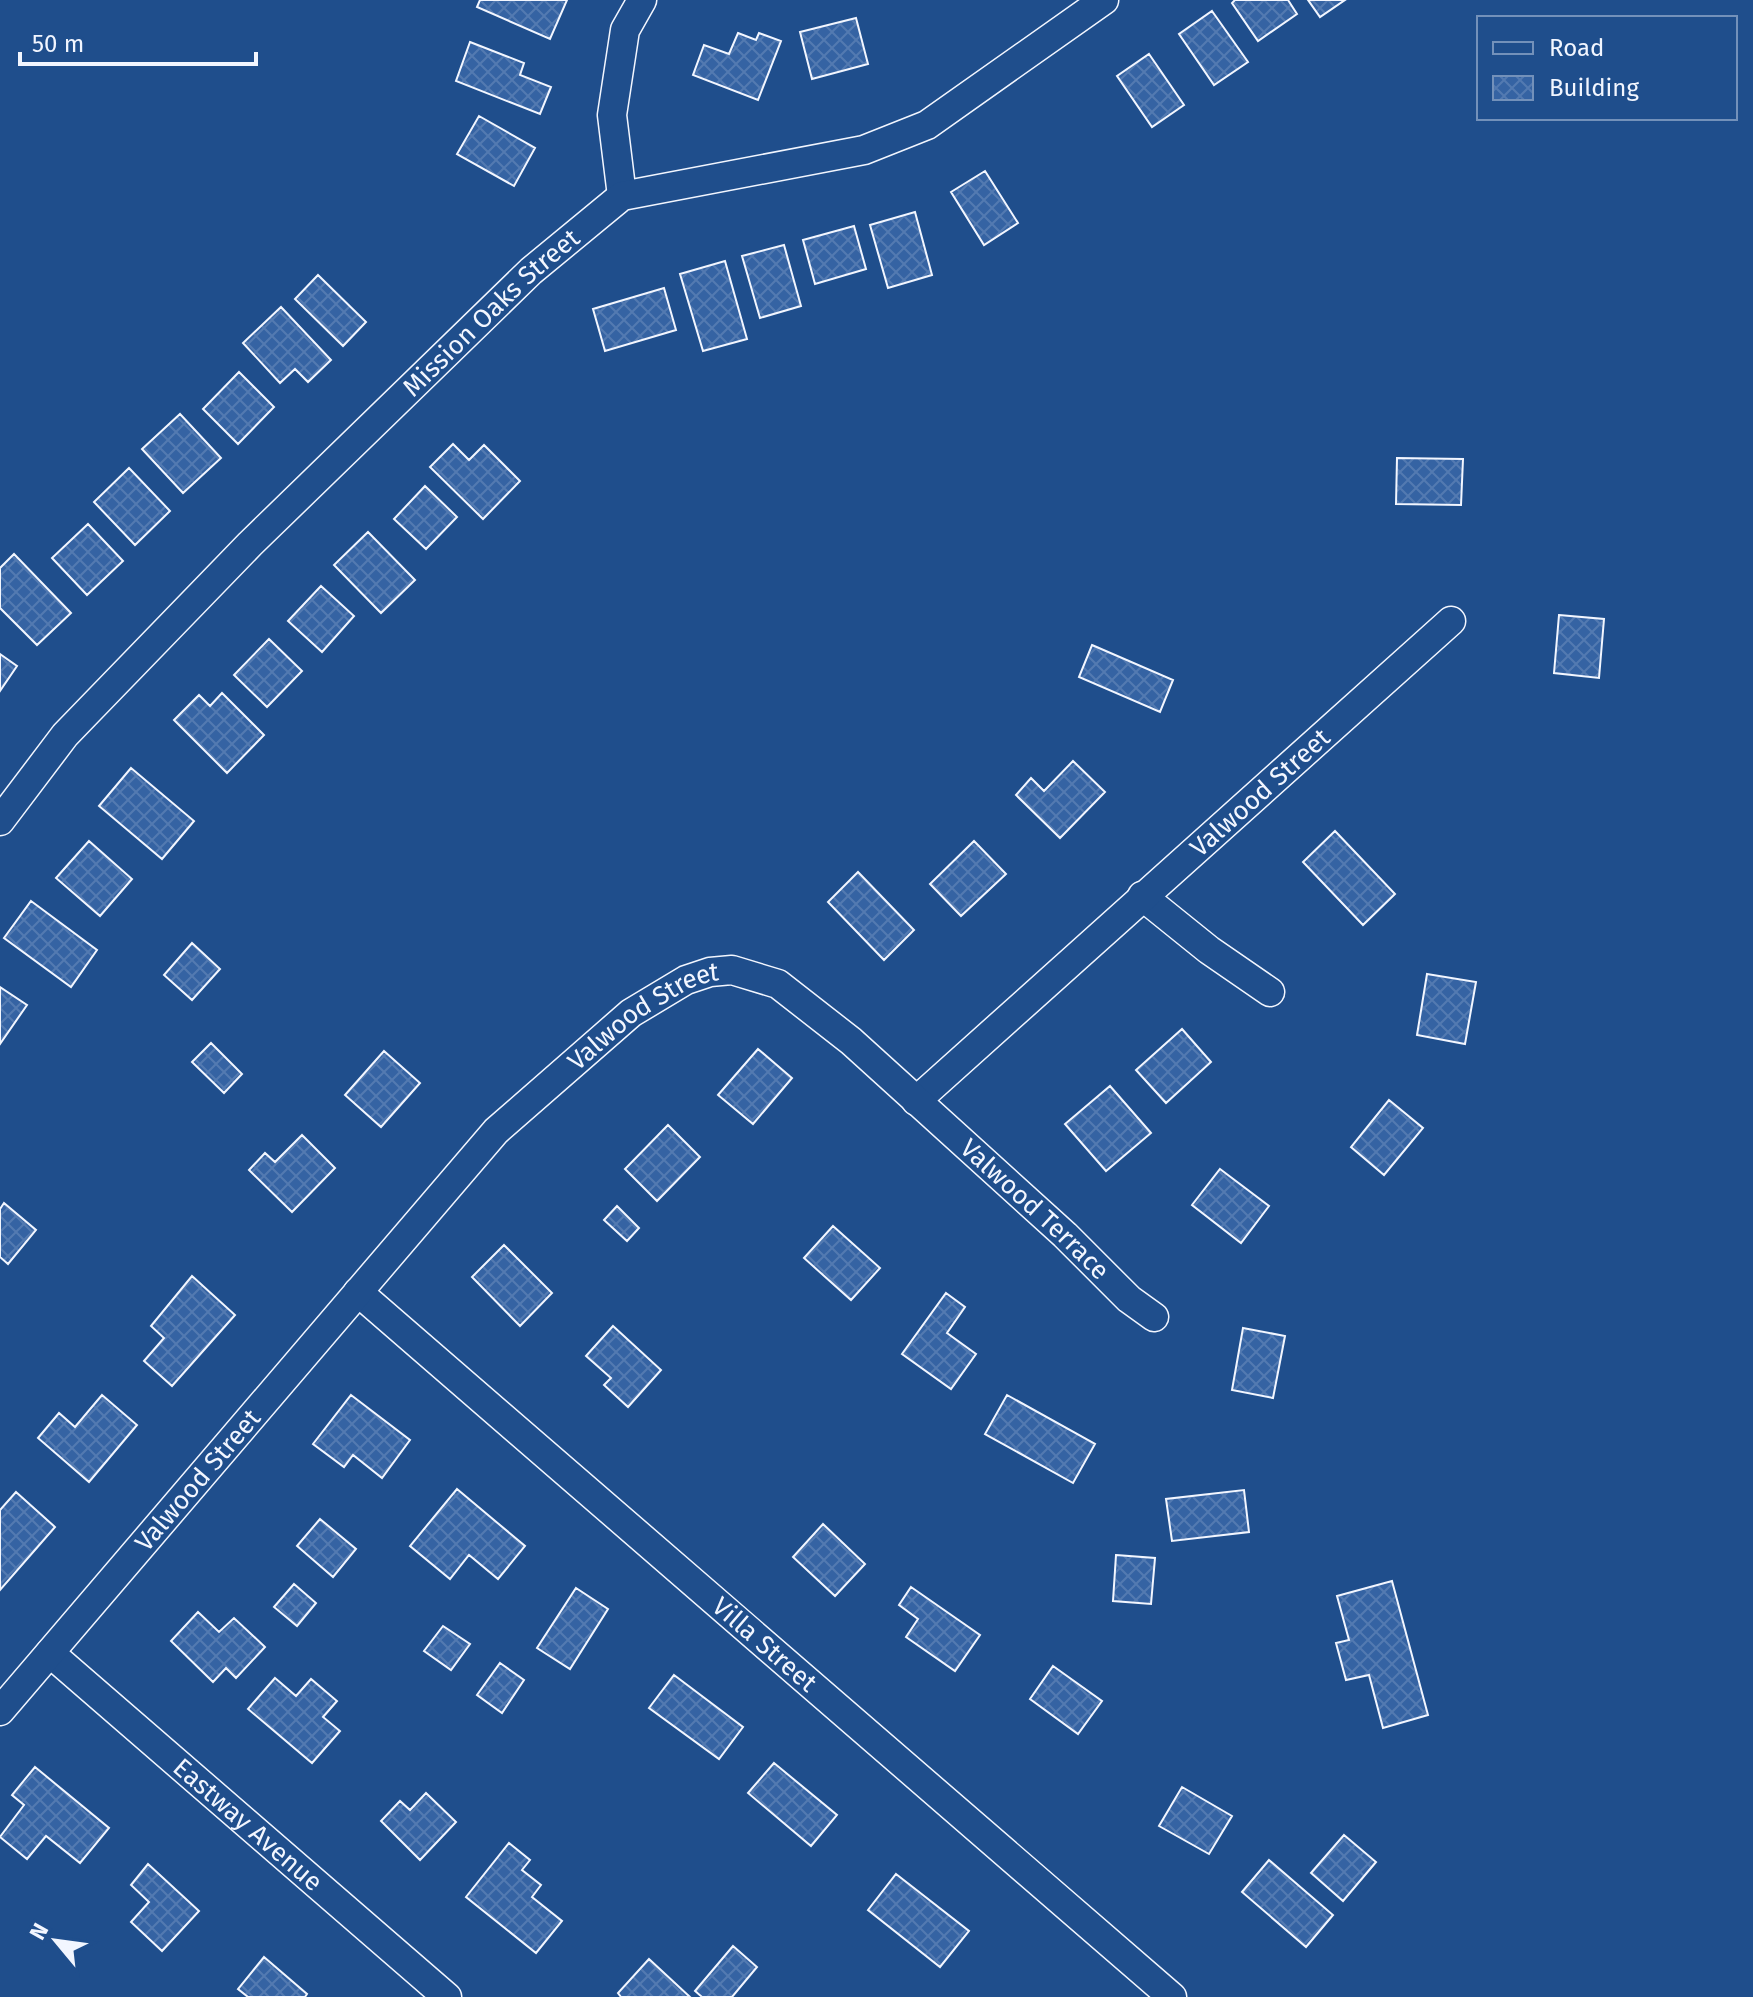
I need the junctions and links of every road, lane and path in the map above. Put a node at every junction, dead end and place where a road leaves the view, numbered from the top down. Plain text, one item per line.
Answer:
1 (642, 0) edge
2 (1104, 0) edge
3 (622, 196) junction
4 (1451, 621) dead end
5 (0, 821) edge
6 (1142, 896) junction
7 (1270, 992) dead end
8 (916, 1101) junction
9 (358, 1292) junction
10 (1154, 1317) dead end
11 (50, 1653) junction
12 (0, 1711) edge
13 (447, 1997) edge
14 (1172, 1997) edge

1 - 3 street
2 - 3 street, Mission Oaks Street
3 - 5 street, Mission Oaks Street
4 - 6 street, Valwood Street
6 - 7 street
6 - 8 street, Valwood Street
8 - 9 street, Valwood Street
8 - 10 street, Valwood Terrace
9 - 11 street, Valwood Street
9 - 14 street, Villa Street
11 - 12 street, Valwood Street
11 - 13 street, Eastway Avenue

